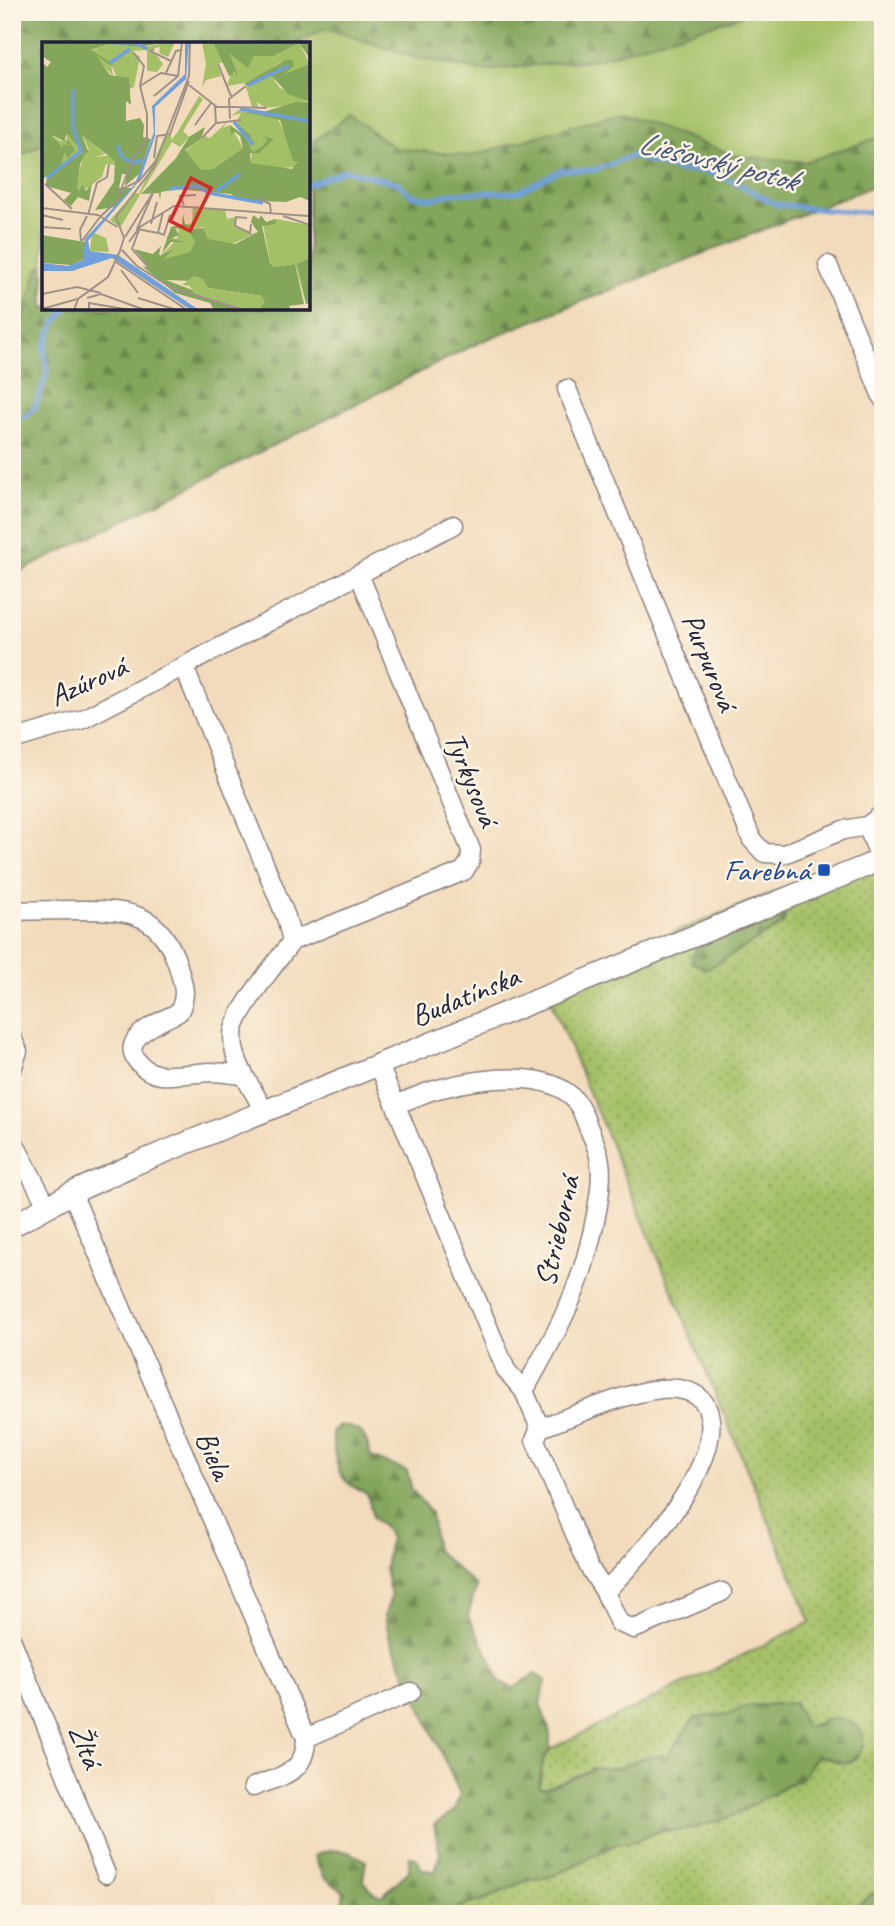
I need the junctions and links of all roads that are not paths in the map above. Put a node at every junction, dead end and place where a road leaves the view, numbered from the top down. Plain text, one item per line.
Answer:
1 (828, 265) dead end
2 (567, 389) dead end
3 (883, 399) edge
4 (453, 525) dead end
5 (359, 574) junction
6 (184, 667) junction
7 (12, 740) edge
8 (883, 814) edge
9 (867, 826) junction
10 (882, 859) edge
11 (12, 911) edge
12 (292, 941) junction
13 (12, 1038) edge
14 (378, 1063) junction
15 (12, 1069) edge
16 (243, 1075) junction
17 (397, 1104) junction
18 (263, 1110) junction
19 (12, 1139) edge
20 (72, 1193) junction
21 (47, 1206) junction
22 (12, 1226) edge
23 (524, 1391) junction
24 (540, 1428) junction
25 (605, 1592) junction
26 (722, 1592) dead end
27 (12, 1641) edge
28 (411, 1692) dead end
29 (306, 1738) junction
30 (253, 1787) dead end
31 (106, 1874) dead end

1 - 3 street
2 - 9 street, Purpurová
4 - 5 street
5 - 6 street
5 - 12 street, Tyrkysová
6 - 7 street, Azúrová
6 - 12 street
8 - 9 street
9 - 10 street
10 - 14 street, Budatínska
11 - 16 street
12 - 16 street
13 - 15 street
14 - 17 street
14 - 18 street, Budatínska
16 - 18 street
17 - 23 street
17 - 23 street, Strieborná
18 - 20 street, Budatínska
19 - 21 street
20 - 21 street, Budatínska
20 - 29 street, Biela
21 - 22 street, Budatínska
23 - 24 street
24 - 25 street
24 - 25 street
25 - 26 street
27 - 31 street, Žltá
28 - 29 street
29 - 30 street

